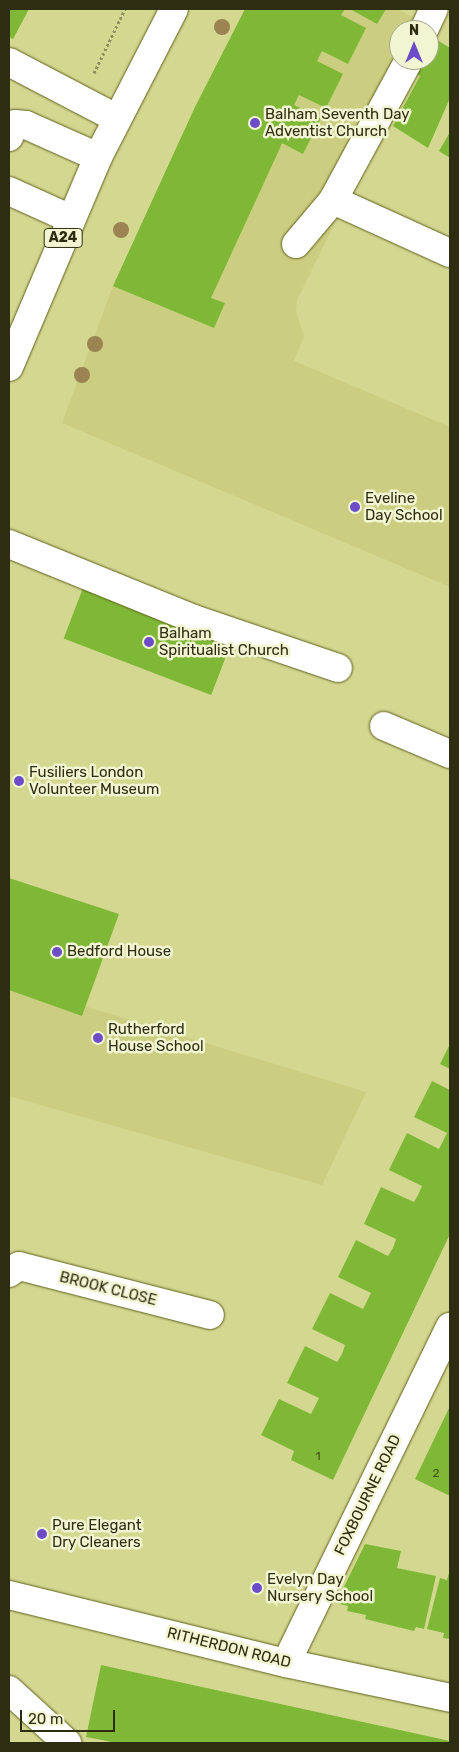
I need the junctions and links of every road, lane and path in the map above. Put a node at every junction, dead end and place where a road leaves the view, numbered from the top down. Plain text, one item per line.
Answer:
1 (125, 9) edge
2 (174, 9) edge
3 (9, 62) edge
4 (404, 70) edge
5 (118, 114) junction
6 (9, 137) edge
7 (98, 157) junction
8 (9, 191) edge
9 (333, 200) junction
10 (71, 219) junction
11 (296, 244) dead end
12 (450, 253) edge
13 (9, 367) edge
14 (9, 544) edge
15 (338, 668) dead end
16 (384, 726) dead end
17 (450, 754) edge
18 (9, 1273) edge
19 (210, 1315) dead end
20 (450, 1326) edge
21 (9, 1595) edge
22 (286, 1663) junction
23 (9, 1690) edge
24 (450, 1698) edge
25 (67, 1743) edge

1 - 5 path
2 - 5 main road, A24
3 - 5 main road
4 - 9 main road
5 - 7 main road, A24
6 - 7 main road
7 - 10 main road, A24
8 - 10 main road
9 - 11 main road
9 - 12 main road
10 - 13 main road, A24
14 - 15 main road
16 - 17 main road
18 - 19 main road, BROOK CLOSE
20 - 22 main road, FOXBOURNE ROAD
21 - 22 main road, RITHERDON ROAD
22 - 24 main road, RITHERDON ROAD
23 - 25 main road

